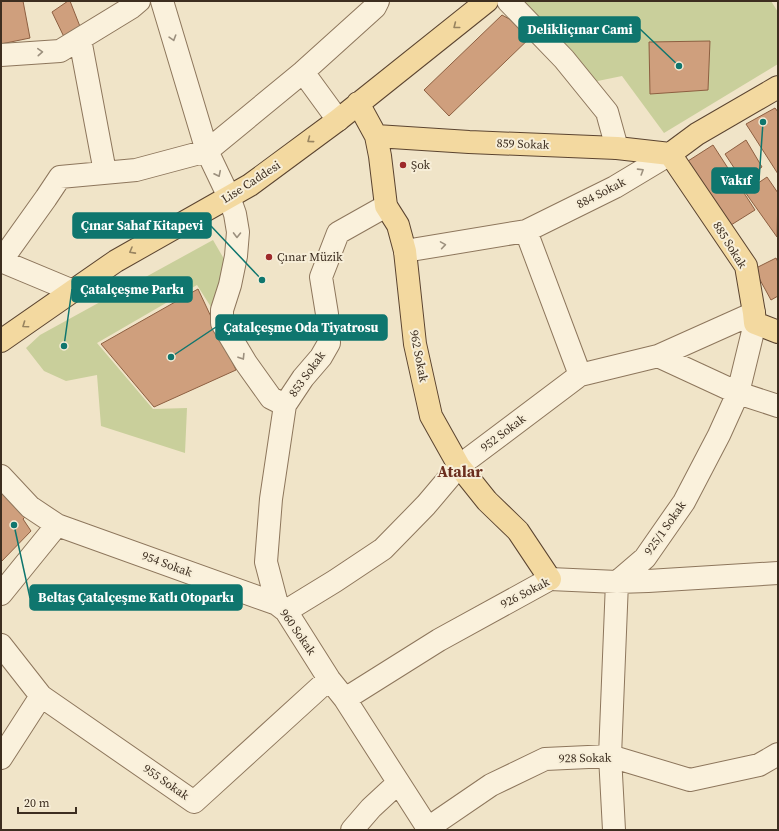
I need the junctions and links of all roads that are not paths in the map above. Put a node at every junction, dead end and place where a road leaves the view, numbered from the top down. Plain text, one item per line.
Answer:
1 (139, 1) edge
2 (162, 1) edge
3 (378, 1) edge
4 (487, 1) edge
5 (508, 1) edge
6 (110, 10) edge
7 (80, 39) junction
8 (1, 55) edge
9 (303, 72) junction
10 (776, 93) edge
11 (358, 104) junction
12 (338, 120) junction
13 (376, 136) junction
14 (617, 148) junction
15 (207, 151) junction
16 (670, 154) junction
17 (105, 172) junction
18 (229, 197) junction
19 (386, 206) junction
20 (526, 231) junction
21 (405, 251) junction
22 (1, 261) edge
23 (73, 291) junction
24 (755, 318) junction
25 (778, 332) edge
26 (1, 341) edge
27 (658, 356) junction
28 (580, 375) junction
29 (738, 393) junction
30 (285, 405) junction
31 (778, 406) edge
32 (459, 466) junction
33 (1, 476) edge
34 (57, 525) junction
35 (778, 573) edge
36 (550, 579) junction
37 (617, 582) junction
38 (1, 594) edge
39 (282, 607) junction
40 (1, 645) edge
41 (329, 679) junction
42 (41, 696) junction
43 (345, 699) junction
44 (778, 754) edge
45 (610, 756) junction
46 (1, 758) edge
47 (398, 783) junction
48 (428, 829) edge
49 (352, 830) edge
50 (614, 830) edge

1 - 6 street
2 -> 15 street
3 - 9 street
4 -> 11 main road, Lise Caddesi
5 - 14 street
6 - 7 street
8 -> 7 street
7 - 17 street
9 - 12 street
9 - 15 street
10 - 16 main road, 884 Sokak
11 - 12 main road, Lise Caddesi
11 - 13 main road, 962 Sokak
12 -> 18 main road, Lise Caddesi
13 - 14 main road, 859 Sokak
13 - 19 main road, 962 Sokak
14 - 16 main road, 859 Sokak
15 - 17 street
15 -> 18 street
20 -> 16 street, 884 Sokak
16 - 24 main road, 885 Sokak
17 - 22 street
18 -> 23 main road, Lise Caddesi
18 -> 30 street
19 - 21 main road, 962 Sokak
19 - 30 street, 853 Sokak
21 -> 20 street, 884 Sokak
20 - 28 street
21 - 32 main road, 962 Sokak
22 - 23 street
23 -> 26 main road, Lise Caddesi
24 - 25 main road
24 - 27 street, 952 Sokak
24 - 29 street, 925/1 Sokak
27 - 28 street, 952 Sokak
27 - 29 street
28 - 32 street, 952 Sokak
29 - 31 street
29 - 37 street, 925/1 Sokak
30 - 39 street, 960 Sokak
32 - 36 main road, 962 Sokak
32 - 39 street, 952 Sokak
33 - 34 street, 954 Sokak
34 - 38 street
34 - 39 street, 954 Sokak
35 - 37 street, 926 Sokak
36 - 37 street, 926 Sokak
36 - 43 street, 926 Sokak
37 - 45 street
39 - 41 street, 960 Sokak
40 - 42 street, 955 Sokak
41 - 42 street, 955 Sokak
41 - 43 street, 960 Sokak
42 - 46 street
43 - 47 street, 960 Sokak
44 - 45 street, 928 Sokak
45 - 48 street, 928 Sokak
45 - 50 street
47 - 48 street, 960 Sokak
47 - 49 street

